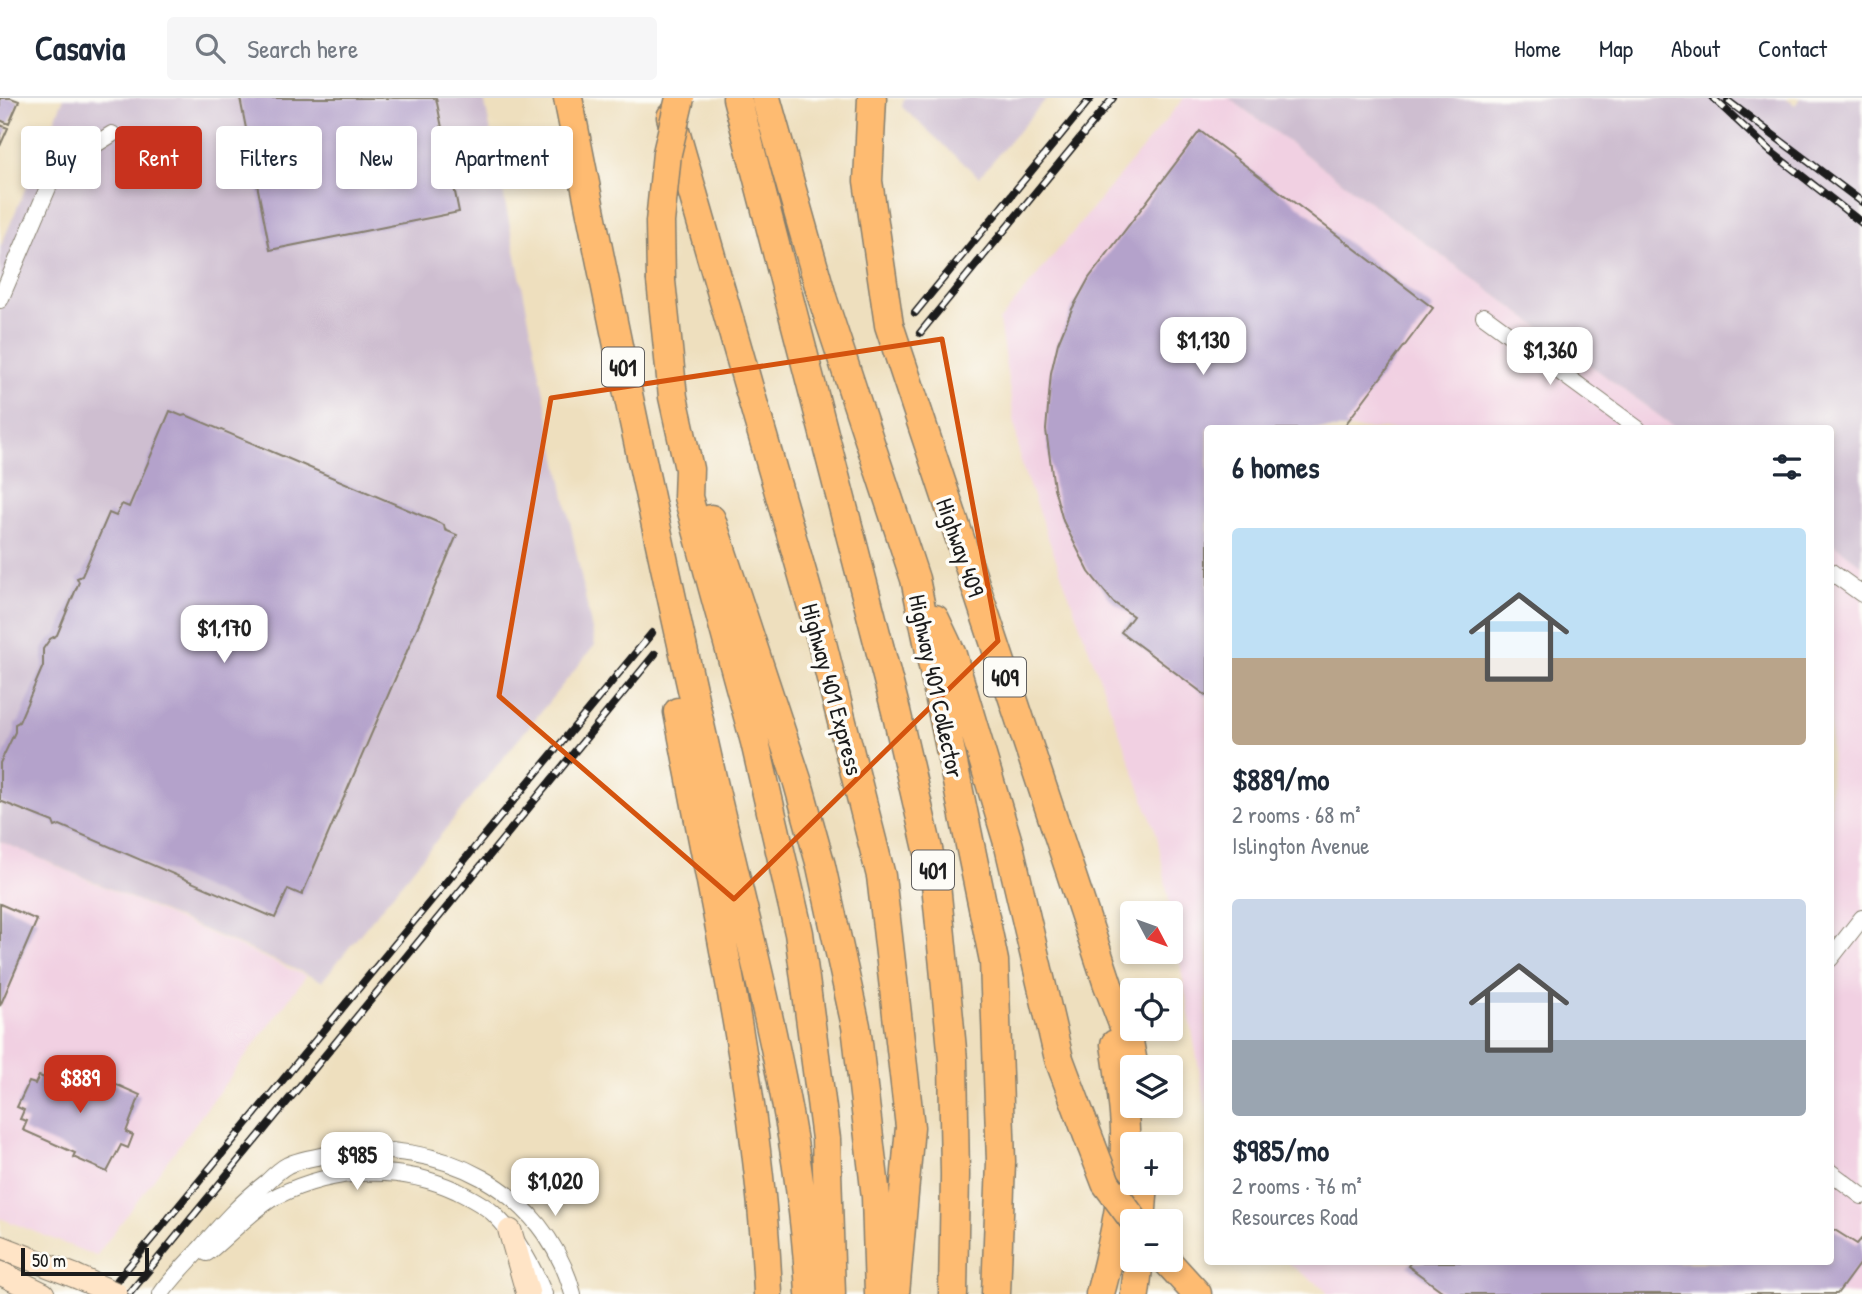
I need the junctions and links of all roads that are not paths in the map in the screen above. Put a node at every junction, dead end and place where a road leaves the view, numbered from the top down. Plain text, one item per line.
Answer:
1 (568, 98) edge
2 (666, 98) edge
3 (680, 98) edge
4 (737, 98) edge
5 (766, 98) edge
6 (872, 98) edge
7 (112, 134) dead end
8 (0, 300) edge
9 (1484, 316) dead end
10 (1632, 425) edge
11 (690, 469) junction
12 (1834, 573) edge
13 (915, 579) junction
14 (1862, 594) edge
15 (679, 633) junction
16 (1862, 918) edge
17 (1834, 954) edge
18 (1108, 985) junction
19 (1131, 1055) edge
20 (1834, 1175) edge
21 (1862, 1196) edge
22 (1125, 1209) edge
23 (510, 1231) junction
24 (0, 1247) edge
25 (1138, 1272) edge
26 (1177, 1272) edge
27 (0, 1273) edge
28 (162, 1293) edge
29 (43, 1294) edge
30 (116, 1294) edge
31 (528, 1294) edge
32 (544, 1294) edge
33 (573, 1294) edge
34 (768, 1294) edge
35 (810, 1294) edge
36 (831, 1294) edge
37 (879, 1294) edge
38 (895, 1294) edge
39 (953, 1294) edge
40 (996, 1294) edge
41 (1100, 1294) edge
42 (1135, 1294) edge
43 (1196, 1294) edge

1 - 15 highway, 401
2 - 38 highway, Highway 401 Express / 401
3 - 11 highway, bridge
4 - 39 highway, 401
5 - 13 highway, Highway 401 Collector / 401
6 - 18 highway, Highway 409 / 409
7 - 8 street
9 - 10 street
11 - 36 highway
11 - 37 highway
12 - 14 street
13 - 22 highway, bridge
13 - 40 highway, Highway 401 Collector / 401
15 - 34 highway
15 - 35 highway, 401
16 - 17 street
18 - 19 highway
18 - 41 highway
20 - 21 street
23 - 28 street
23 - 31 main road
23 - 32 street
24 - 30 main road, bridge
25 - 42 highway
26 - 43 highway
27 - 29 main road
28 - 33 street

